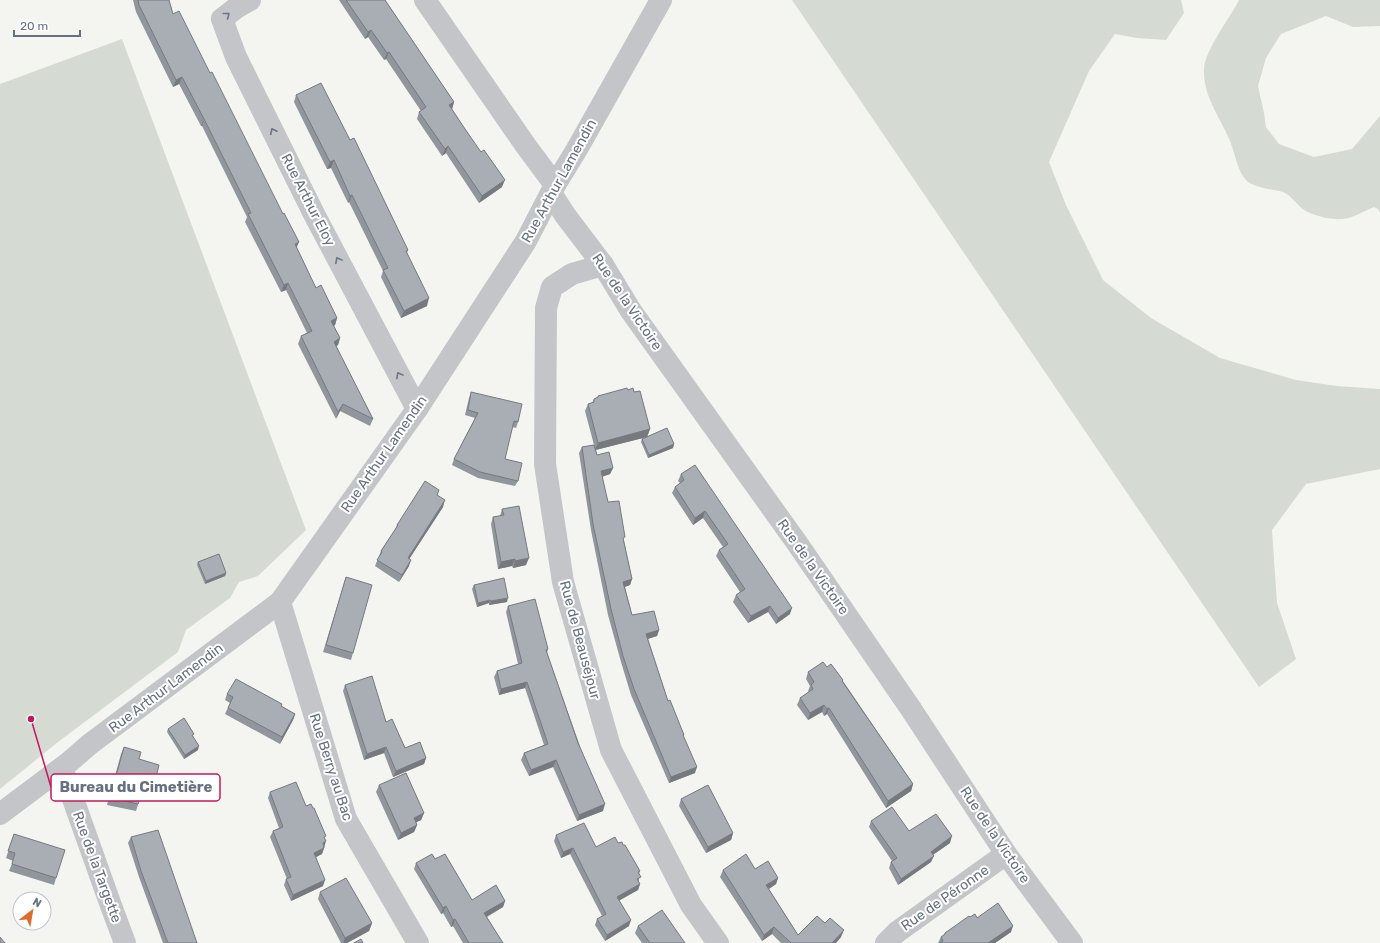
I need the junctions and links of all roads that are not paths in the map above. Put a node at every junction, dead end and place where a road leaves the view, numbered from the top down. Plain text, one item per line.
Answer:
1 (250, 0) edge
2 (425, 0) edge
3 (661, 0) edge
4 (553, 189) junction
5 (603, 265) junction
6 (417, 409) junction
7 (280, 602) junction
8 (62, 768) junction
9 (0, 814) edge
10 (1006, 854) junction
11 (125, 943) edge
12 (418, 943) edge
13 (718, 943) edge
14 (886, 943) edge
15 (1072, 943) edge

6 -> 1 street, Rue Arthur Eloy
2 - 4 street, Rue de la Victoire
3 - 4 street, Rue Arthur Lamendin
4 - 5 street, Rue de la Victoire
4 - 6 street, Rue Arthur Lamendin
5 - 10 street, Rue de la Victoire
5 - 13 street, Rue de Beauséjour
6 - 7 street, Rue Arthur Lamendin
7 - 8 street, Rue Arthur Lamendin
7 - 12 street, Rue Berry au Bac
8 - 9 street, Rue Arthur Lamendin
8 - 11 street, Rue de la Targette
10 - 14 street, Rue de Péronne
10 - 15 street, Rue de la Victoire

